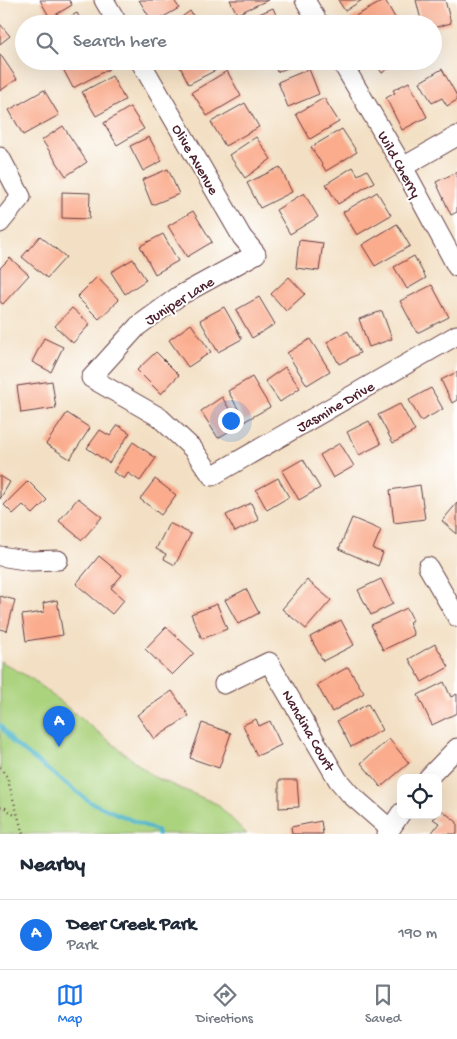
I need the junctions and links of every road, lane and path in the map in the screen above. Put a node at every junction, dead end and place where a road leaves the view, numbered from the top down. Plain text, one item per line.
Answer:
1 (104, 0) edge
2 (306, 0) edge
3 (113, 15) edge
4 (314, 15) edge
5 (145, 70) edge
6 (346, 70) edge
7 (457, 136) edge
8 (0, 157) edge
9 (403, 167) junction
10 (0, 223) edge
11 (256, 254) joint
12 (457, 267) edge
13 (457, 335) edge
14 (212, 476) joint
15 (0, 556) edge
16 (58, 560) dead end
17 (428, 567) dead end
18 (457, 617) edge
19 (224, 684) dead end
20 (457, 748) edge
21 (0, 767) edge
22 (432, 774) edge
23 (0, 807) edge
24 (18, 818) junction
25 (397, 819) edge
26 (388, 832) edge
27 (23, 834) edge

1 - 3 street
2 - 4 street
5 - 11 street, Olive Avenue
6 - 9 street, Wild Cherry
7 - 9 street
8 - 10 street
9 - 12 street, Wild Cherry
11 - 14 street, Juniper Lane
13 - 14 street, Jasmine Drive
15 - 16 street
17 - 18 street
19 - 26 street, Nandina Court
20 - 22 street
21 - 24 path
23 - 24 path
24 - 27 path
25 - 26 street

